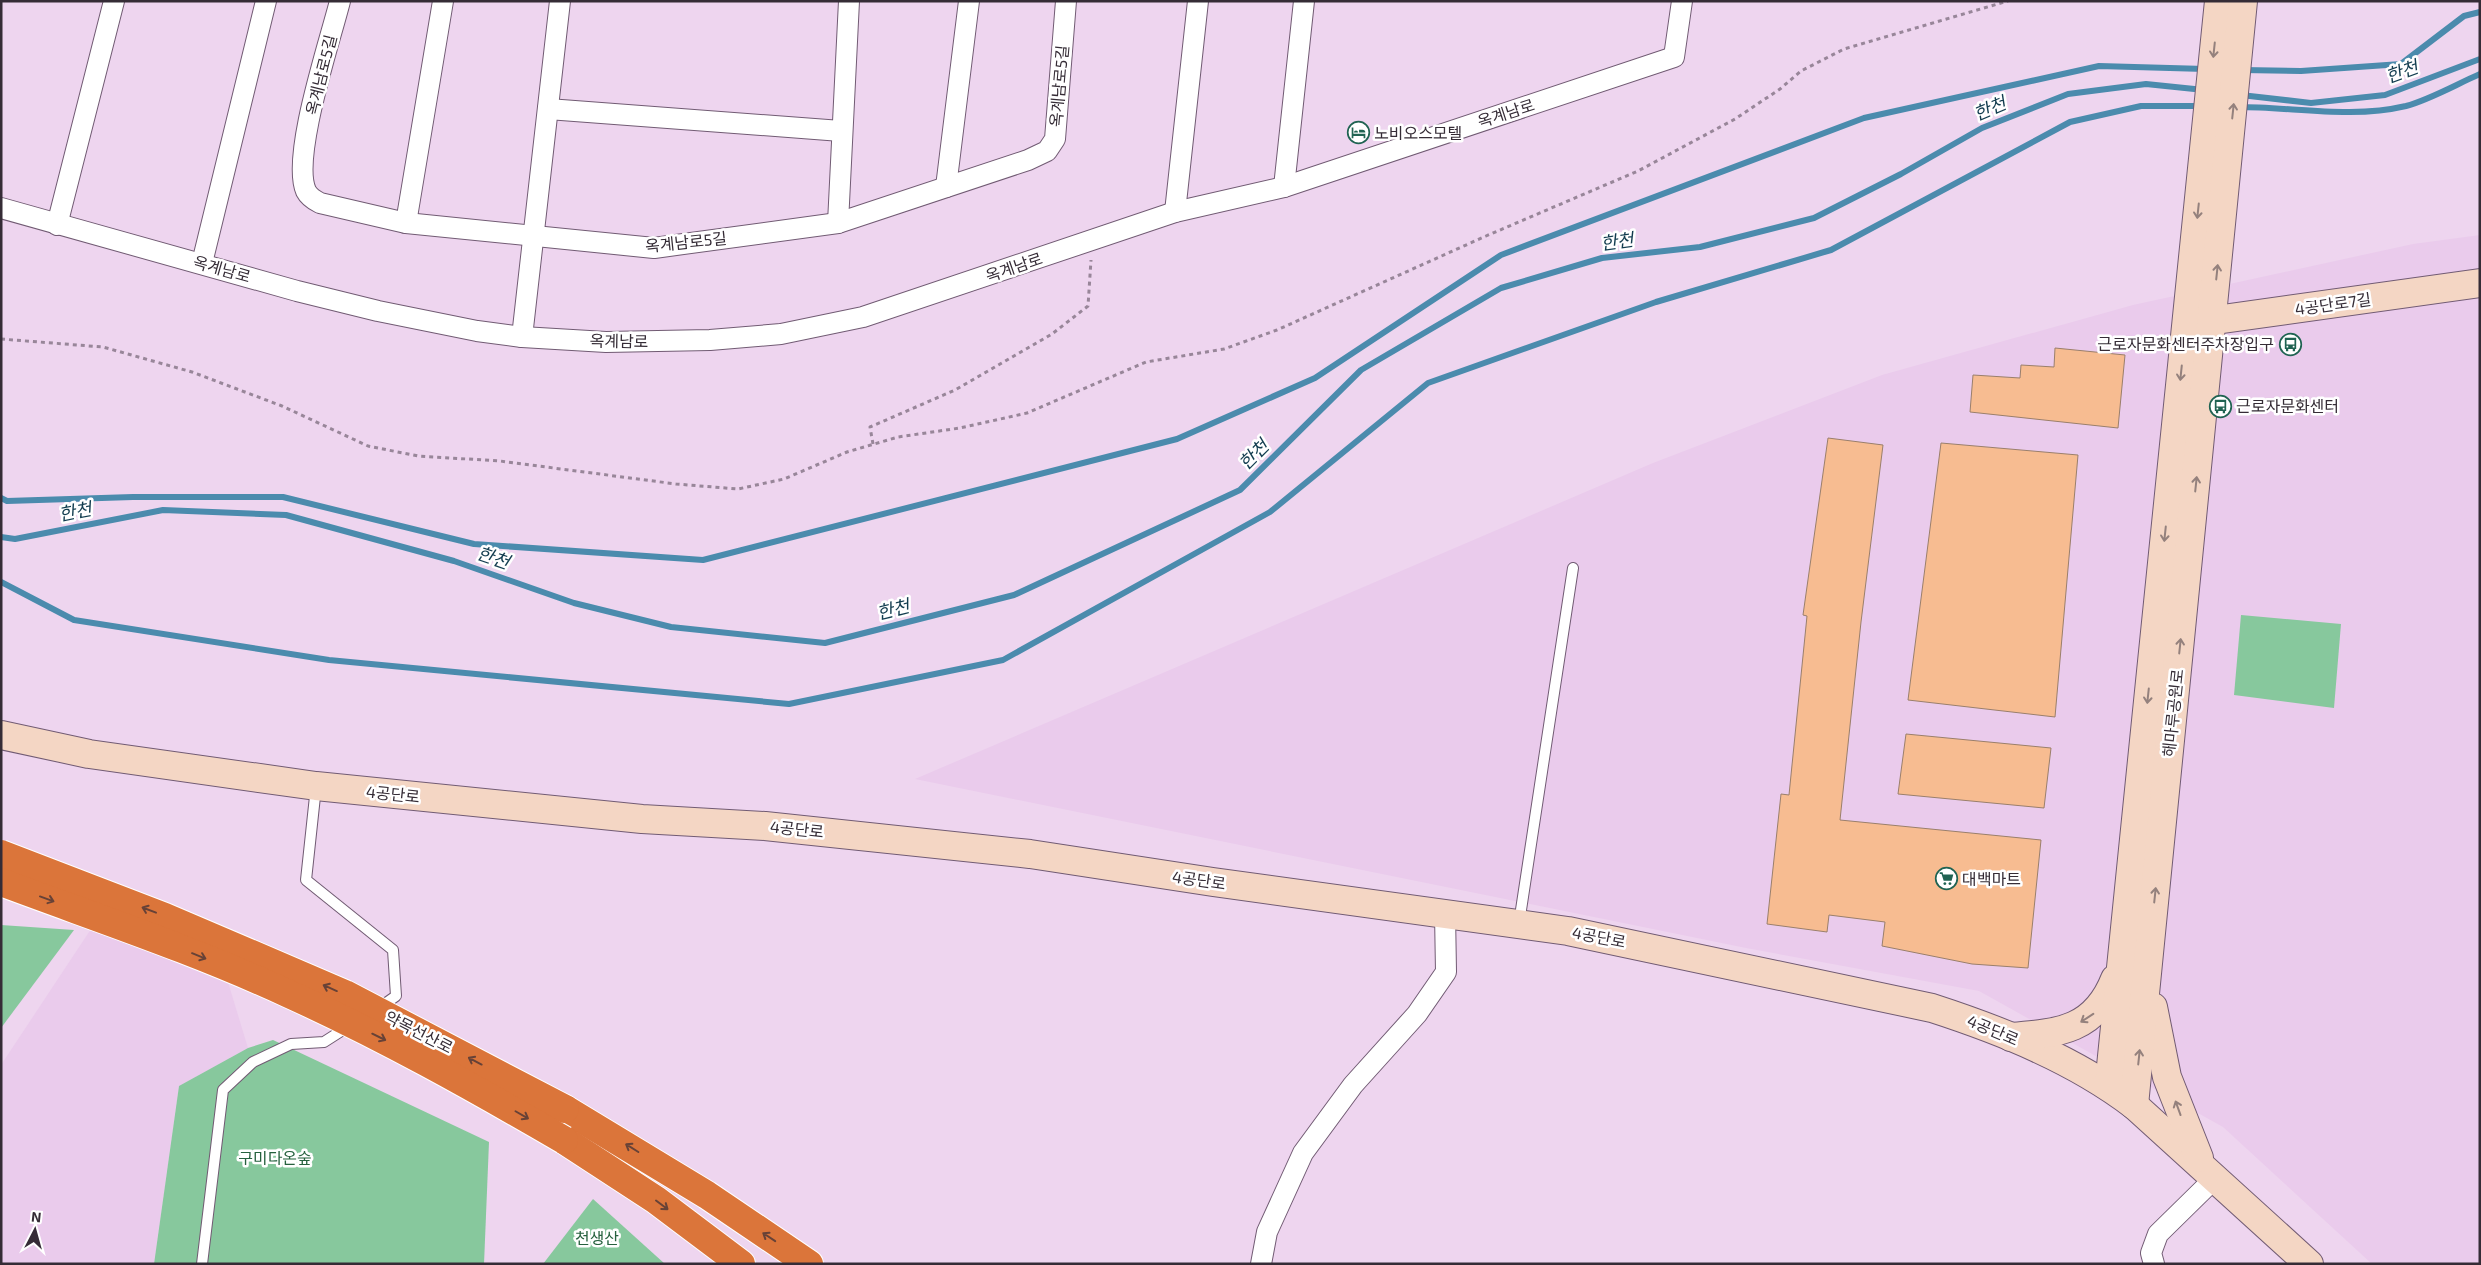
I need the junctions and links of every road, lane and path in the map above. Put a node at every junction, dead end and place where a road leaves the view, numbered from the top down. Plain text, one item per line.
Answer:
1 (114, 1) edge
2 (266, 1) edge
3 (340, 1) edge
4 (443, 1) edge
5 (560, 1) edge
6 (849, 1) edge
7 (969, 1) edge
8 (1066, 1) edge
9 (1198, 1) edge
10 (1304, 1) edge
11 (1682, 1) edge
12 (2008, 1) edge
13 (2219, 1) edge
14 (2243, 1) edge
15 (548, 109) junction
16 (841, 131) junction
17 (946, 187) junction
18 (1284, 187) junction
19 (1, 208) edge
20 (1175, 212) junction
21 (406, 223) junction
22 (838, 223) junction
23 (57, 225) junction
24 (533, 236) junction
25 (1092, 240) junction
26 (202, 263) junction
27 (2480, 283) edge
28 (2199, 322) junction
29 (522, 337) junction
30 (1, 339) edge
31 (874, 444) junction
32 (1572, 568) dead end
33 (1, 735) edge
34 (316, 786) junction
35 (1, 854) edge
36 (1, 882) edge
37 (1445, 913) junction
38 (1519, 924) junction
39 (2121, 964) junction
40 (2148, 971) junction
41 (2010, 1037) junction
42 (2109, 1086) junction
43 (2134, 1105) junction
44 (2209, 1174) junction
45 (202, 1264) edge
46 (741, 1264) edge
47 (809, 1264) edge
48 (1261, 1264) edge
49 (2154, 1264) edge
50 (2309, 1264) edge

1 - 23 street
2 - 26 street
3 - 21 street, 옥계남로5길
4 - 21 street
5 - 15 street
6 - 16 street
7 - 17 street
8 - 17 street, 옥계남로5길
9 - 20 street
10 - 18 street
11 - 18 street, 옥계남로
12 - 31 path
13 -> 28 street
28 -> 14 street
15 - 16 street
15 - 24 street
16 - 22 street
17 - 22 street, 옥계남로5길
18 - 20 street, 옥계남로
19 - 23 street, 옥계남로
20 - 25 street, 옥계남로
21 - 24 street, 옥계남로5길
22 - 24 street, 옥계남로5길
23 - 26 street, 옥계남로
24 - 29 street
25 - 29 street, 옥계남로
25 - 31 path
26 - 29 street, 옥계남로
27 - 28 street, 4공단로7길
28 -> 39 street, 해마루공원로
40 -> 28 street, 해마루공원로
30 - 31 path
32 - 38 lane
33 - 34 street, 4공단로
34 - 37 street, 4공단로
34 - 45 lane
47 -> 35 highway, 약목선산로, bridge
36 -> 46 highway, 약목선산로, bridge
37 - 38 street, 4공단로
37 - 48 street
38 - 41 street, 4공단로
39 -> 41 street
39 - 42 street, 해마루공원로
43 -> 40 street, 해마루공원로
44 -> 40 street
41 - 42 street, 4공단로
42 - 43 street, 4공단로
43 - 44 street, 4공단로
44 - 49 street
44 - 50 street, 4공단로

